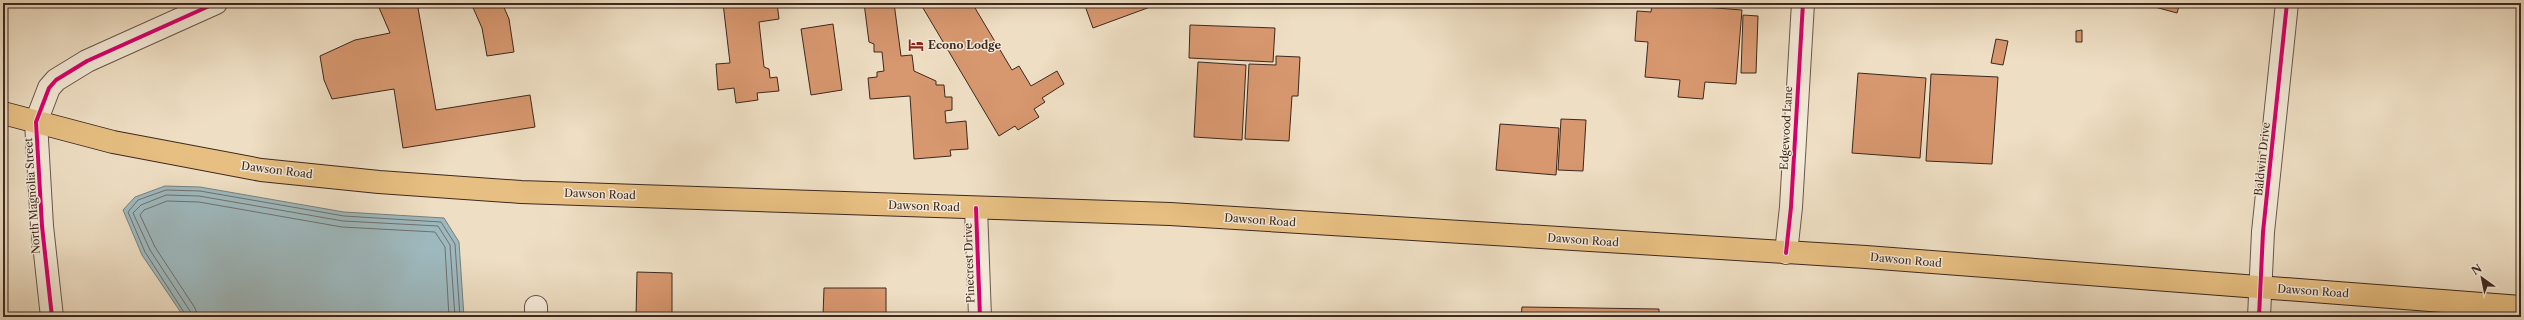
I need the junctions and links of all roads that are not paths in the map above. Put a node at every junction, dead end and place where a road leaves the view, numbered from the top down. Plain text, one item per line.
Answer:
1 (216, 3) edge
2 (1802, 3) edge
3 (2287, 3) edge
4 (3, 113) edge
5 (36, 122) junction
6 (976, 208) junction
7 (1786, 253) junction
8 (2260, 288) junction
9 (2521, 307) edge
10 (52, 317) edge
11 (980, 317) edge
12 (2259, 317) edge

1 - 5 street
2 - 7 street, Edgewood Lane
3 - 8 street, Baldwin Drive
4 - 5 main road, Dawson Road
5 - 6 main road, Dawson Road
5 - 10 street, North Magnolia Street
6 - 7 main road, Dawson Road
6 - 11 street, Pinecrest Drive
7 - 8 main road, Dawson Road
8 - 9 main road, Dawson Road
8 - 12 street, Baldwin Drive

